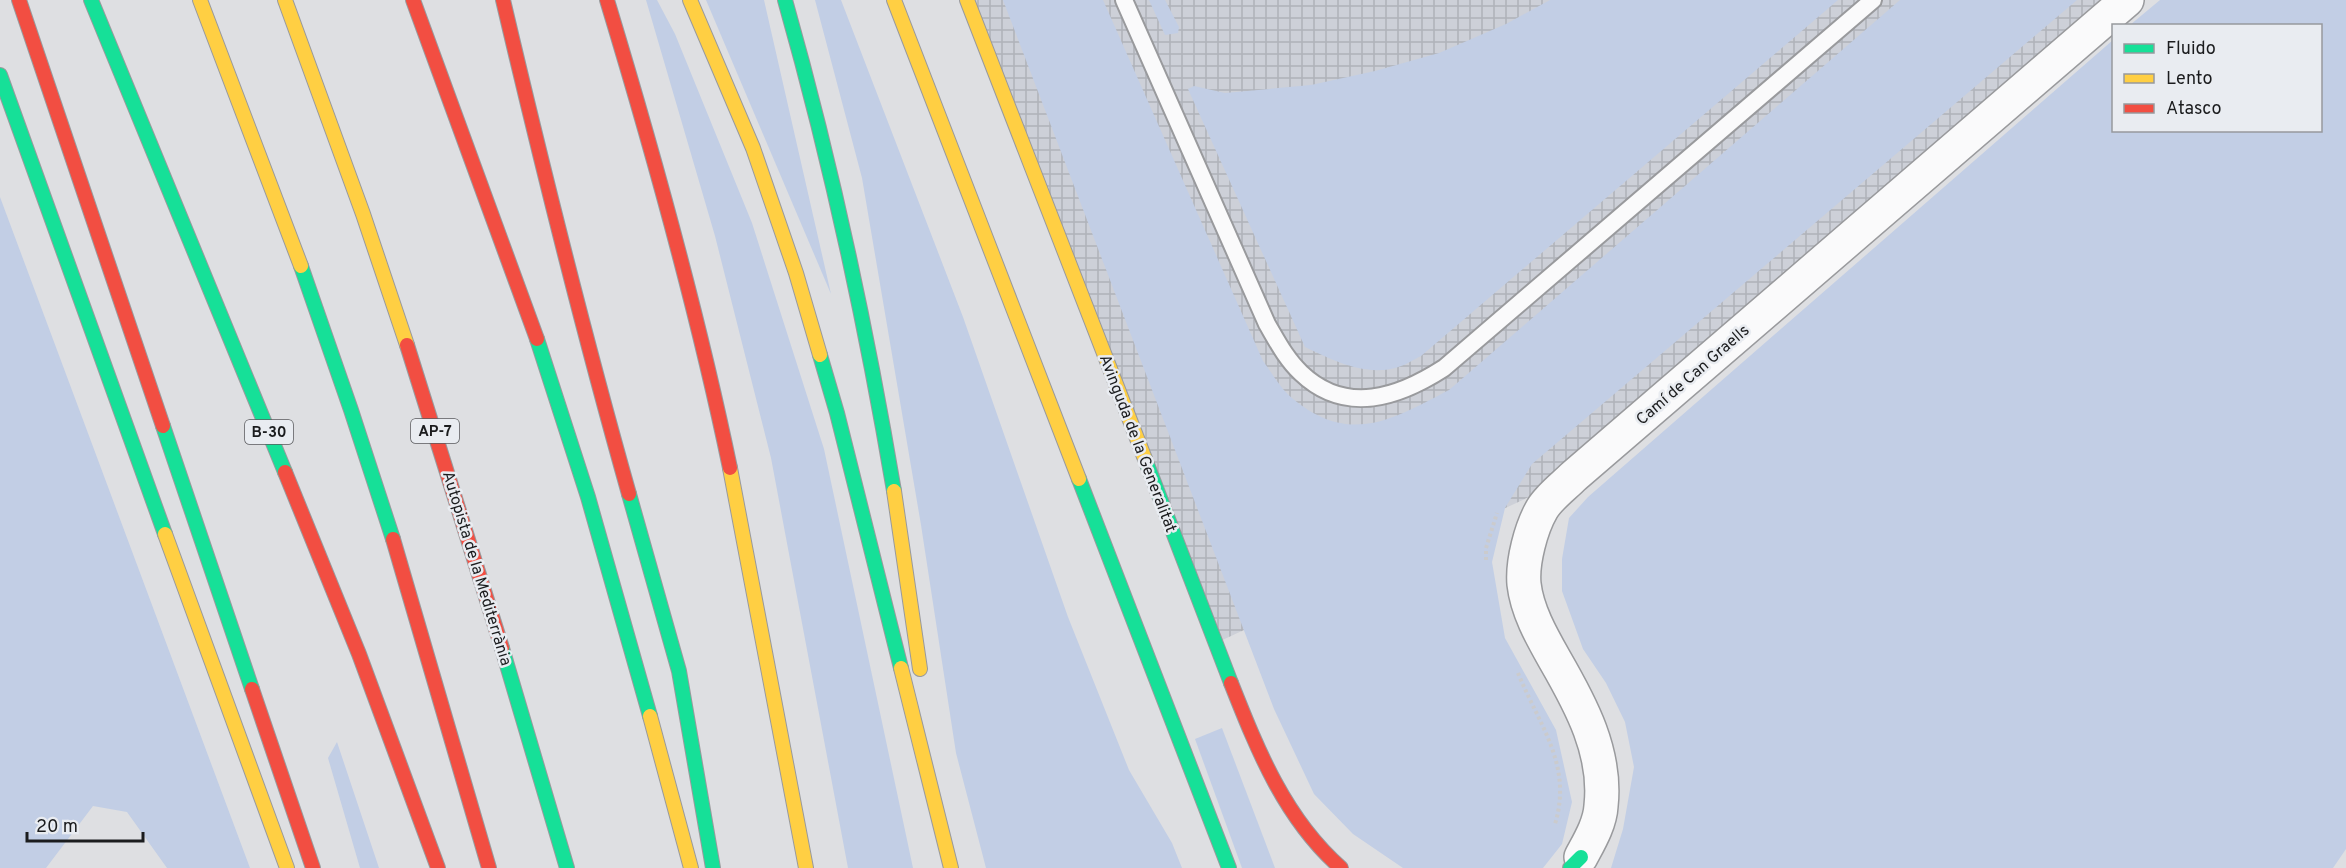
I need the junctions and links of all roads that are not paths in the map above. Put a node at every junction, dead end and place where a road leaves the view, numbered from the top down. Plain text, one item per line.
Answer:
1 (19, 0) edge
2 (91, 0) edge
3 (200, 0) edge
4 (285, 0) edge
5 (413, 0) edge
6 (503, 0) edge
7 (607, 0) edge
8 (690, 0) edge
9 (785, 0) edge
10 (894, 0) edge
11 (967, 0) edge
12 (1124, 0) edge
13 (1874, 0) edge
14 (2127, 0) edge
15 (0, 75) edge
16 (921, 678) dead end
17 (924, 702) dead end
18 (943, 841) junction
19 (1577, 864) edge
20 (287, 868) edge
21 (313, 868) edge
22 (438, 868) edge
23 (489, 868) edge
24 (567, 868) edge
25 (691, 868) edge
26 (713, 868) edge
27 (806, 868) edge
28 (951, 868) edge
29 (1229, 868) edge
30 (1341, 868) edge

1 - 21 main road
2 - 22 main road, B-30
3 - 23 main road
4 - 24 main road, Autopista de la Mediterrània / AP-7
5 - 25 main road
6 - 26 main road
7 - 27 main road
8 - 18 main road
9 - 16 main road
10 - 29 main road
11 - 30 main road, Avinguda de la Generalitat
12 - 13 lane
14 - 19 street, Camí de Can Graells
15 - 20 main road
17 - 18 main road
18 - 28 main road

